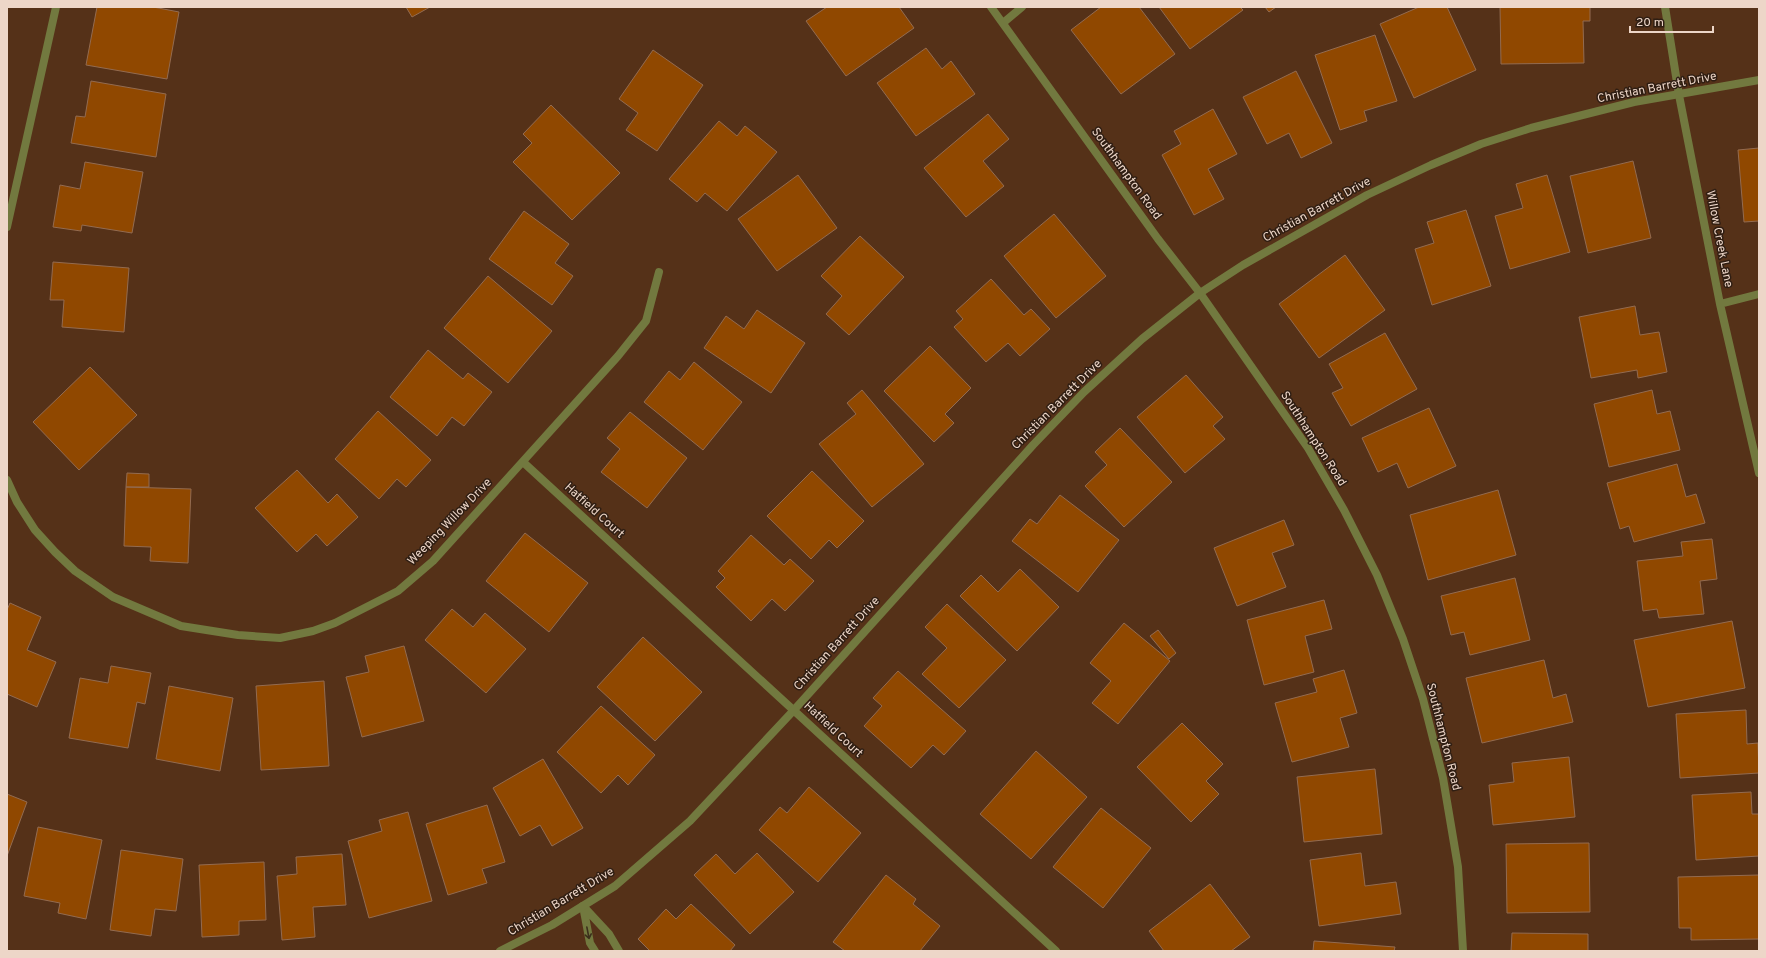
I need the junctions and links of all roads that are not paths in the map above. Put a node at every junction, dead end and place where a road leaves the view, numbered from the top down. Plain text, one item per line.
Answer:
1 (56, 7) edge
2 (991, 7) edge
3 (1022, 7) edge
4 (1665, 7) edge
5 (1003, 23) junction
6 (1759, 80) edge
7 (1679, 95) junction
8 (7, 227) edge
9 (659, 272) dead end
10 (1200, 293) junction
11 (1759, 294) edge
12 (1720, 304) junction
13 (523, 462) junction
14 (1759, 473) edge
15 (7, 480) edge
16 (794, 710) junction
17 (583, 906) junction
18 (500, 951) edge
19 (596, 951) edge
20 (619, 951) edge
21 (1056, 951) edge
22 (1463, 951) edge

1 - 8 street
2 - 5 street, Southhampton Road
3 - 5 street
4 - 7 street, Willow Creek Lane
5 - 10 street, Southhampton Road
6 - 7 street, Christian Barrett Drive
7 - 10 street, Christian Barrett Drive
7 - 12 street, Willow Creek Lane
9 - 13 street, Weeping Willow Drive
10 - 16 street, Christian Barrett Drive
10 - 22 street, Southhampton Road
11 - 12 street
12 - 14 street, Willow Creek Lane
13 - 15 street, Weeping Willow Drive
13 - 16 street, Hatfield Court
16 - 17 street, Christian Barrett Drive
16 - 21 street, Hatfield Court
17 - 18 street, Christian Barrett Drive
17 -> 19 street
17 - 20 street

